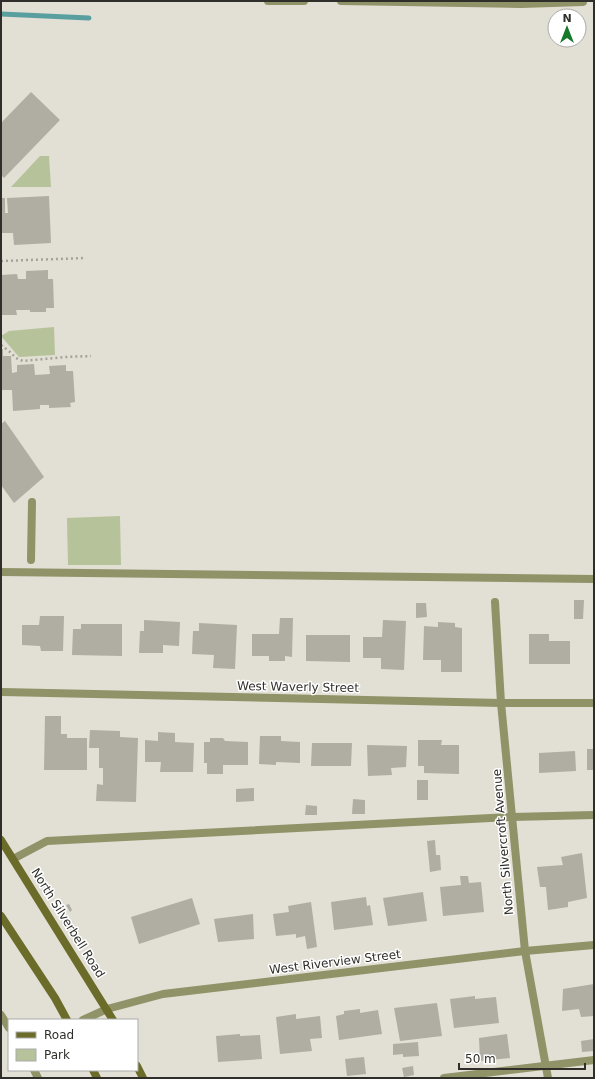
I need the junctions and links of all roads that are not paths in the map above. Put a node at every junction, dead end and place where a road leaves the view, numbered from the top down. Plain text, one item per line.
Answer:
1 (268, 1) edge
2 (304, 1) edge
3 (341, 1) edge
4 (583, 2) dead end
5 (32, 502) dead end
6 (32, 560) dead end
7 (1, 572) edge
8 (594, 579) edge
9 (495, 602) dead end
10 (2, 692) edge
11 (501, 703) junction
12 (594, 703) edge
13 (594, 815) edge
14 (512, 817) junction
15 (1, 840) edge
16 (13, 859) junction
17 (1, 916) edge
18 (594, 944) edge
19 (525, 951) junction
20 (107, 1009) junction
21 (1, 1015) edge
22 (66, 1019) edge
23 (85, 1019) edge
24 (112, 1019) edge
25 (8, 1026) edge
26 (594, 1060) edge
27 (545, 1066) junction
28 (138, 1068) edge
29 (143, 1078) edge
30 (444, 1078) edge
31 (548, 1078) edge

1 - 2 street
3 - 4 street
5 - 6 street
7 - 8 street
9 - 11 street, North Silvercroft Avenue
10 - 11 street, West Waverly Street
11 - 12 street, West Waverly Street
11 - 14 street, North Silvercroft Avenue
13 - 14 street
14 - 16 street
14 - 19 street, North Silvercroft Avenue
15 - 16 main road, North Silverbell Road
16 - 20 main road, North Silverbell Road
17 - 22 main road
18 - 19 street, West Riverview Street
19 - 20 street, West Riverview Street
19 - 27 street, North Silvercroft Avenue
20 - 23 street, West Riverview Street
20 - 24 main road, North Silverbell Road
21 - 25 street
26 - 27 street
27 - 30 street
27 - 31 street, North Silvercroft Avenue
28 - 29 main road

